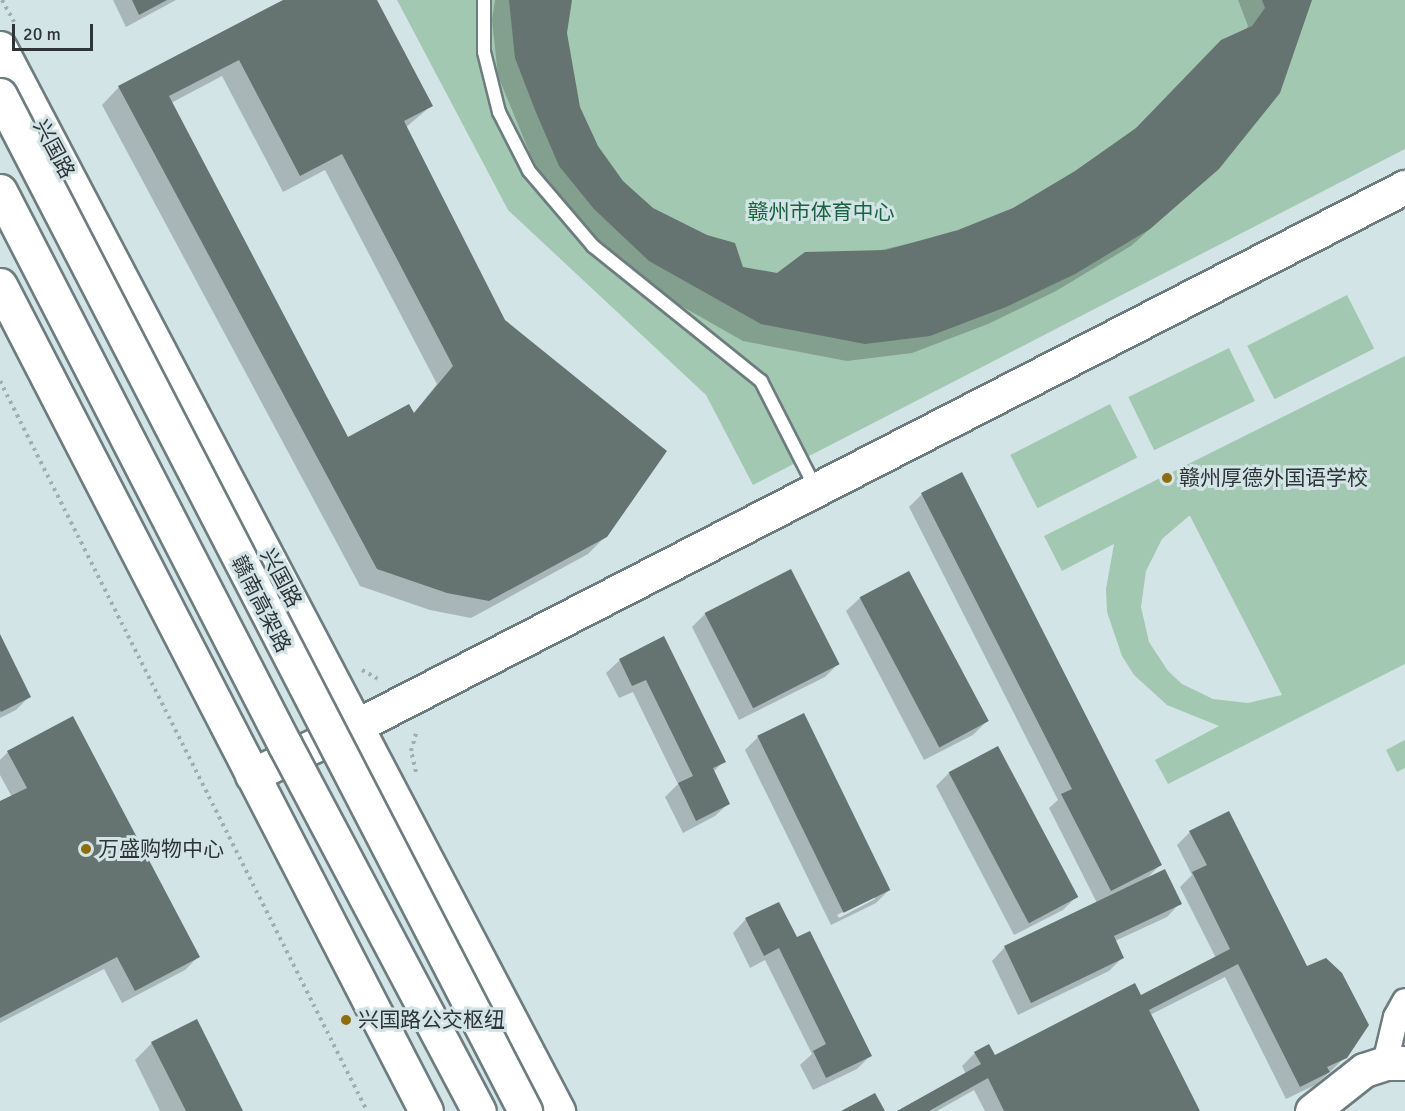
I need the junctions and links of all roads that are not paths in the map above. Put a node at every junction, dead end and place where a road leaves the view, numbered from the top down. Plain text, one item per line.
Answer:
1 (484, 0) edge
2 (9, 40) edge
3 (0, 95) edge
4 (1405, 188) edge
5 (0, 191) edge
6 (0, 285) edge
7 (816, 488) junction
8 (358, 725) junction
9 (252, 775) junction
10 (1405, 1001) edge
11 (1395, 1063) edge
12 (426, 1111) edge
13 (479, 1111) edge
14 (525, 1111) edge
15 (558, 1111) edge
16 (1312, 1111) edge

1 - 7 lane
2 - 8 main road, 兴国路
3 - 14 main road, 赣南高架路, bridge
4 - 7 main road
5 - 13 main road, 赣南高架路, bridge
6 - 9 main road
7 - 8 main road
8 - 9 main road
8 - 15 main road, 兴国路
9 - 12 main road
10 - 11 street
11 - 16 main road

